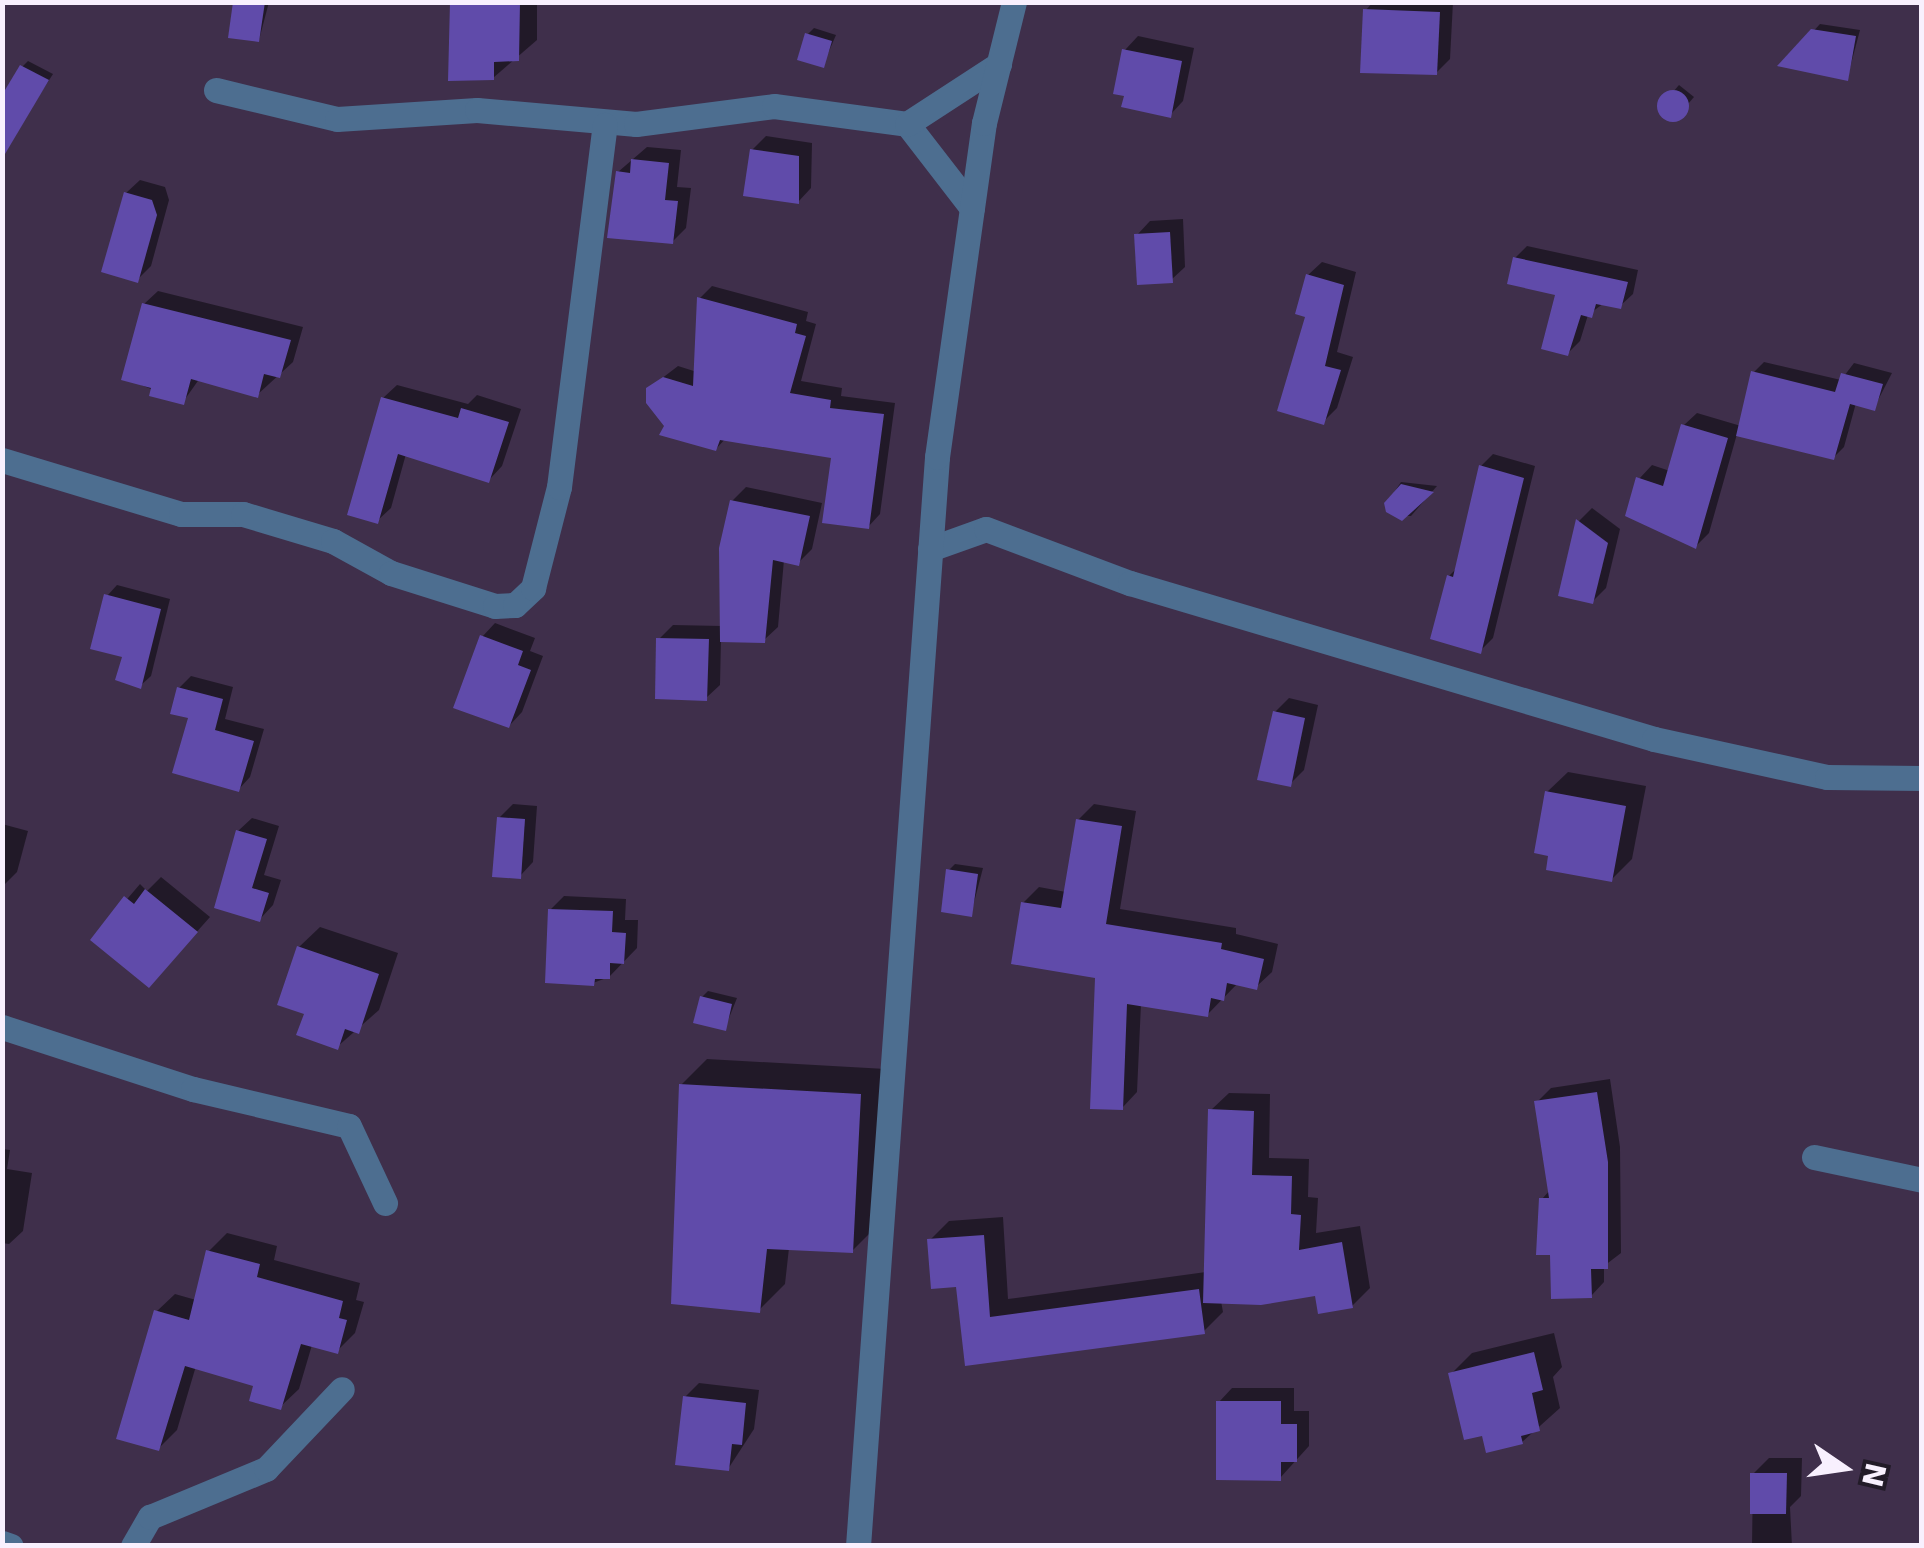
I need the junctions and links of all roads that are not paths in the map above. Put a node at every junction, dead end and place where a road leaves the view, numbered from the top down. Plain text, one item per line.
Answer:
1 (1014, 2) edge
2 (999, 64) junction
3 (216, 90) dead end
4 (908, 124) junction
5 (605, 125) junction
6 (972, 208) junction
7 (2, 460) edge
8 (930, 549) junction
9 (1922, 778) edge
10 (2, 1027) edge
11 (1814, 1157) dead end
12 (1922, 1180) edge
13 (385, 1204) dead end
14 (342, 1389) dead end
15 (2, 1543) edge
16 (10, 1546) edge
17 (133, 1546) edge
18 (858, 1546) edge

1 - 2 street
2 - 4 street
2 - 6 street
3 - 5 street
4 - 5 street
4 - 6 street
5 - 7 street
6 - 8 street
8 - 9 street
8 - 18 street
10 - 13 street
11 - 12 street
14 - 17 street
15 - 16 street

